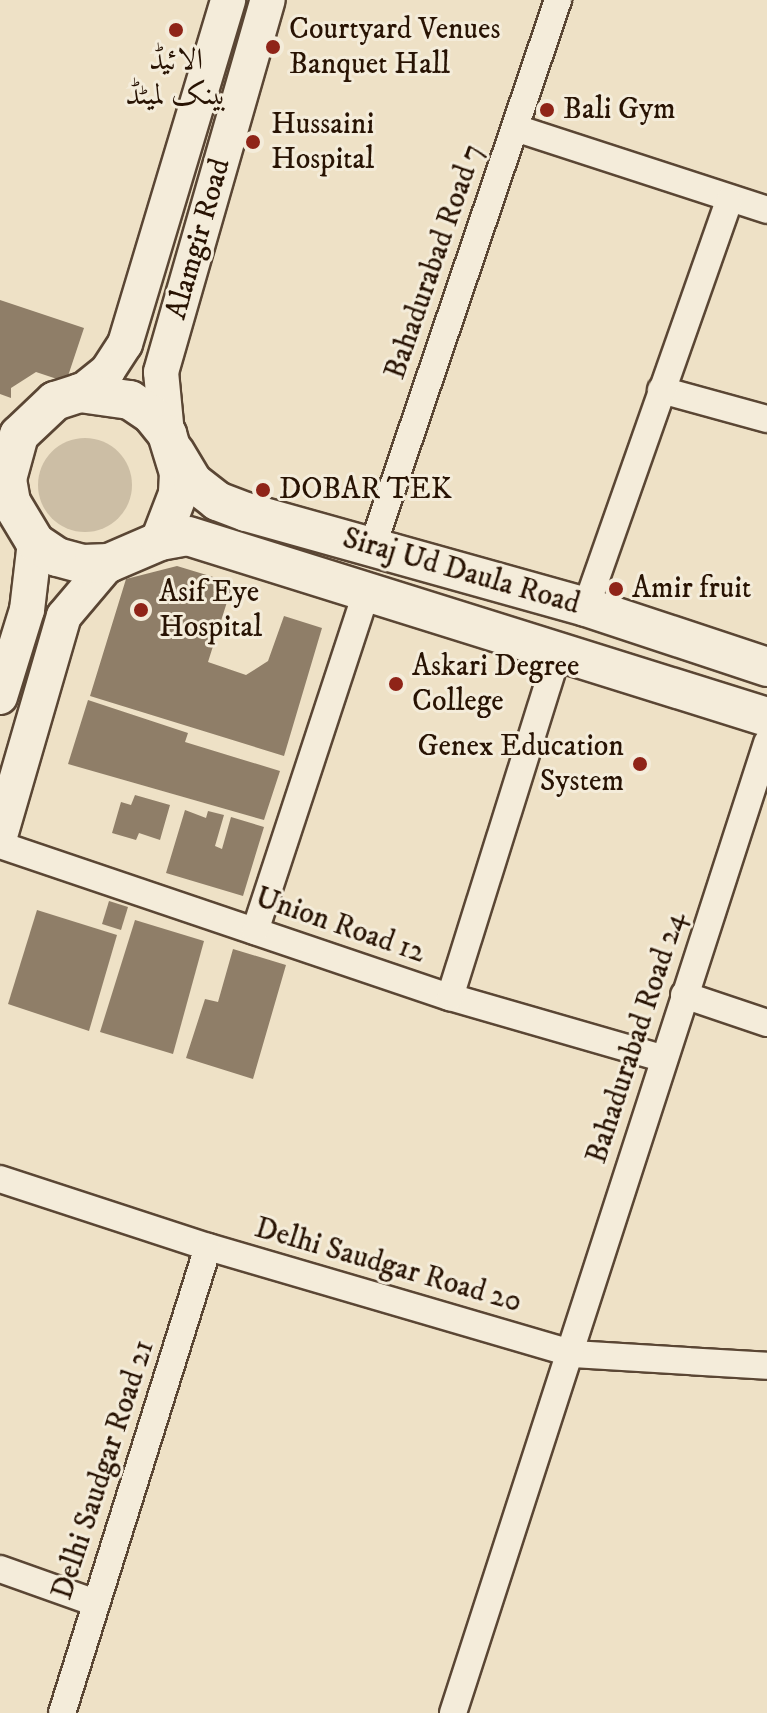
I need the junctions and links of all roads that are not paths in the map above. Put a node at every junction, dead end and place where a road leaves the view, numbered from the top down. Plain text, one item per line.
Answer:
1 (228, 0) edge
2 (268, 0) edge
3 (558, 0) edge
4 (515, 128) junction
5 (729, 201) junction
6 (767, 210) edge
7 (661, 390) junction
8 (80, 393) junction
9 (767, 419) edge
10 (17, 420) edge
11 (171, 443) junction
12 (4, 478) edge
13 (160, 541) junction
14 (35, 542) junction
15 (373, 545) junction
16 (109, 563) junction
17 (367, 590) junction
18 (586, 607) junction
19 (677, 639) junction
20 (559, 649) junction
21 (767, 667) edge
22 (664, 684) junction
23 (0, 697) edge
24 (767, 717) edge
25 (767, 743) edge
26 (0, 836) edge
27 (0, 845) edge
28 (255, 931) junction
29 (684, 995) junction
30 (450, 997) junction
31 (767, 1023) edge
32 (662, 1058) junction
33 (0, 1179) edge
34 (208, 1247) junction
35 (573, 1354) junction
36 (765, 1373) edge
37 (0, 1569) edge
38 (96, 1603) junction
39 (62, 1713) edge
40 (453, 1713) edge

1 - 8 street, Alamgir Road
2 - 11 street, Alamgir Road
3 - 4 street, Bahadurabad Road 7
4 - 5 street
4 - 15 street, Bahadurabad Road 7
5 - 6 street
5 - 7 street
7 - 9 street
7 - 18 street
8 - 10 main road
8 - 11 main road
10 - 12 main road
11 - 13 main road
11 - 15 main road, Siraj Ud Daula Road
12 - 14 main road
13 - 16 main road
13 - 17 main road, Siraj Ud Daula Road
14 - 16 main road
14 - 23 street
15 - 18 main road, Siraj Ud Daula Road
16 - 26 street
17 - 20 main road, Siraj Ud Daula Road
17 - 28 street
18 - 19 main road, Siraj Ud Daula Road
19 - 21 main road, Siraj Ud Daula Road
19 - 22 main road
20 - 22 main road, Siraj Ud Daula Road
20 - 30 street
22 - 24 main road, Siraj Ud Daula Road
25 - 29 street, Bahadurabad Road 24
27 - 28 street, Union Road 12
28 - 30 street, Union Road 12
29 - 31 street
29 - 32 street, Bahadurabad Road 24
30 - 32 street, Union Road 12
32 - 35 street, Bahadurabad Road 24
33 - 34 street, Delhi Saudgar Road 20
34 - 35 street, Delhi Saudgar Road 20
34 - 38 street, Delhi Saudgar Road 21
35 - 36 street, Delhi Saudgar Road 20
35 - 40 street, Bahadurabad Road 24
37 - 38 street
38 - 39 street, Delhi Saudgar Road 21

